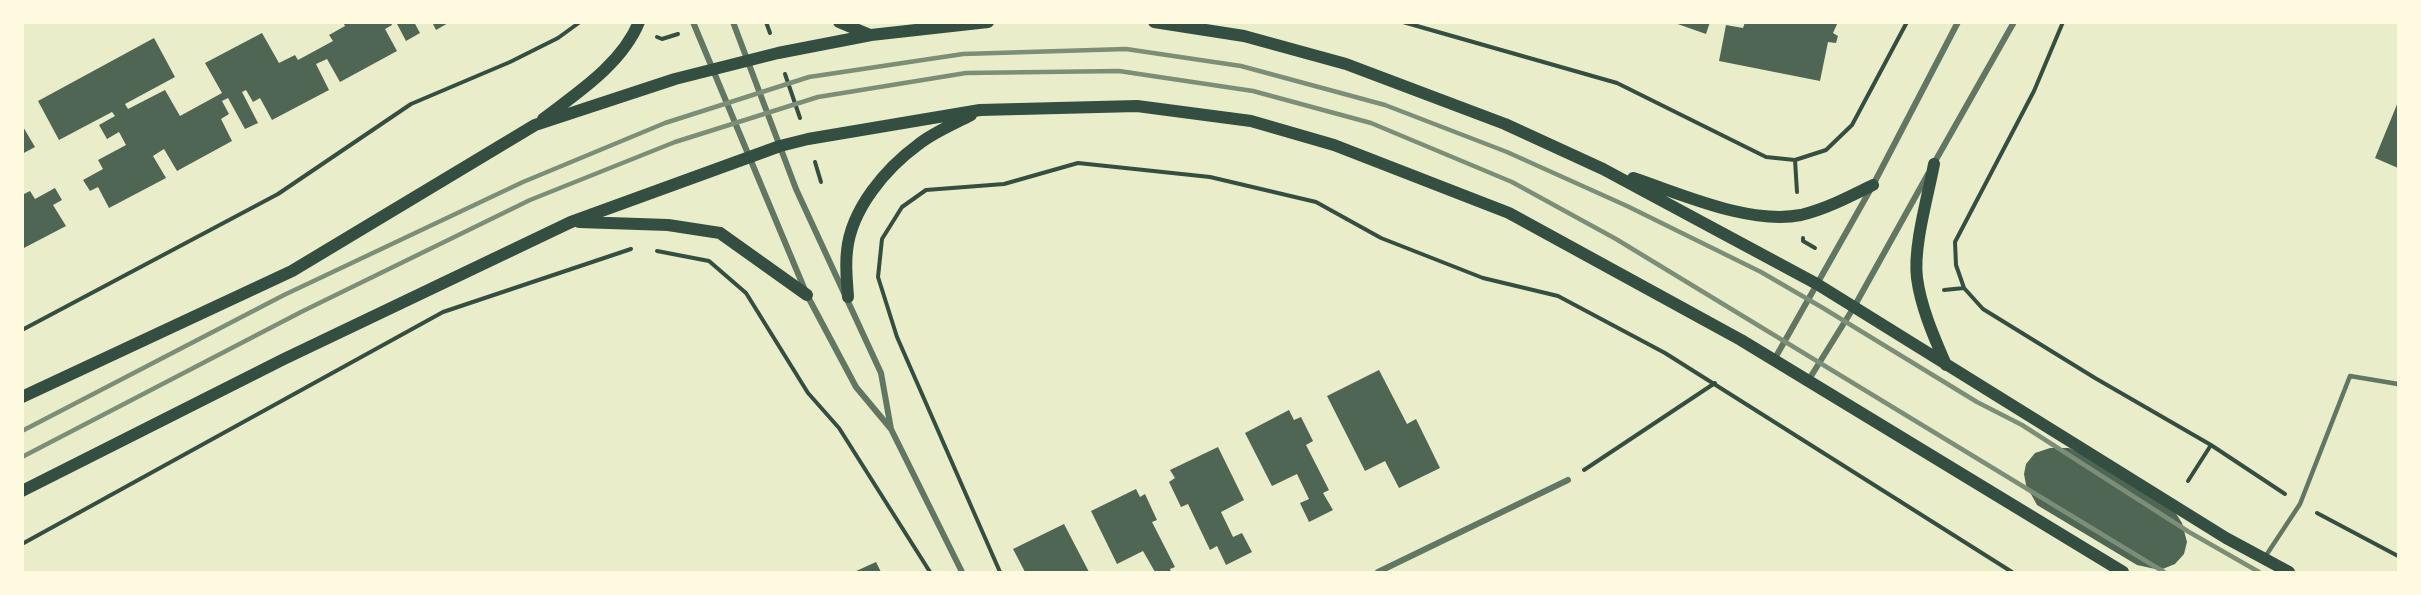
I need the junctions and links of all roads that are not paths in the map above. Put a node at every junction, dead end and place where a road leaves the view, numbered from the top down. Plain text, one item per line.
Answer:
1 (639, 22) edge
2 (693, 22) edge
3 (733, 22) edge
4 (839, 22) edge
5 (988, 22) edge
6 (1154, 22) edge
7 (1958, 22) edge
8 (2014, 22) edge
9 (871, 35) junction
10 (747, 61) junction
11 (713, 70) junction
12 (980, 110) junction
13 (535, 125) junction
14 (780, 146) junction
15 (749, 157) junction
16 (1934, 164) junction
17 (1603, 169) junction
18 (1873, 185) junction
19 (571, 222) junction
20 (1817, 284) junction
21 (807, 295) junction
22 (848, 297) junction
23 (1854, 308) junction
24 (1774, 360) junction
25 (1946, 365) junction
26 (1808, 381) junction
27 (2398, 384) edge
28 (22, 397) edge
29 (891, 429) junction
30 (1568, 480) road end
31 (22, 490) edge
32 (2264, 559) junction
33 (1393, 565) junction
34 (962, 573) edge
35 (1378, 573) edge
36 (1396, 573) edge
37 (2123, 573) edge
38 (2289, 573) edge

1 - 13 main road
2 - 11 street
3 - 10 street
4 - 9 main road
5 - 9 main road
6 - 17 main road
7 - 18 street
8 - 16 street
9 - 10 main road
10 - 11 main road
10 - 14 street
11 - 13 main road
11 - 15 street
12 - 14 main road
12 - 22 main road
12 - 24 main road
13 - 28 main road
14 - 15 main road
14 - 22 street
15 - 19 main road
15 - 21 street
16 - 23 street
16 - 25 main road
17 - 18 main road
17 - 20 main road
18 - 20 street
19 - 21 main road
19 - 31 main road
20 - 23 main road
20 - 24 street
21 - 29 street
22 - 29 street
23 - 25 main road
23 - 26 street
24 - 26 main road
25 - 32 main road
26 - 37 main road
27 - 32 lane
29 - 34 street
30 - 33 street
32 - 38 main road
33 - 35 street
33 - 36 street

